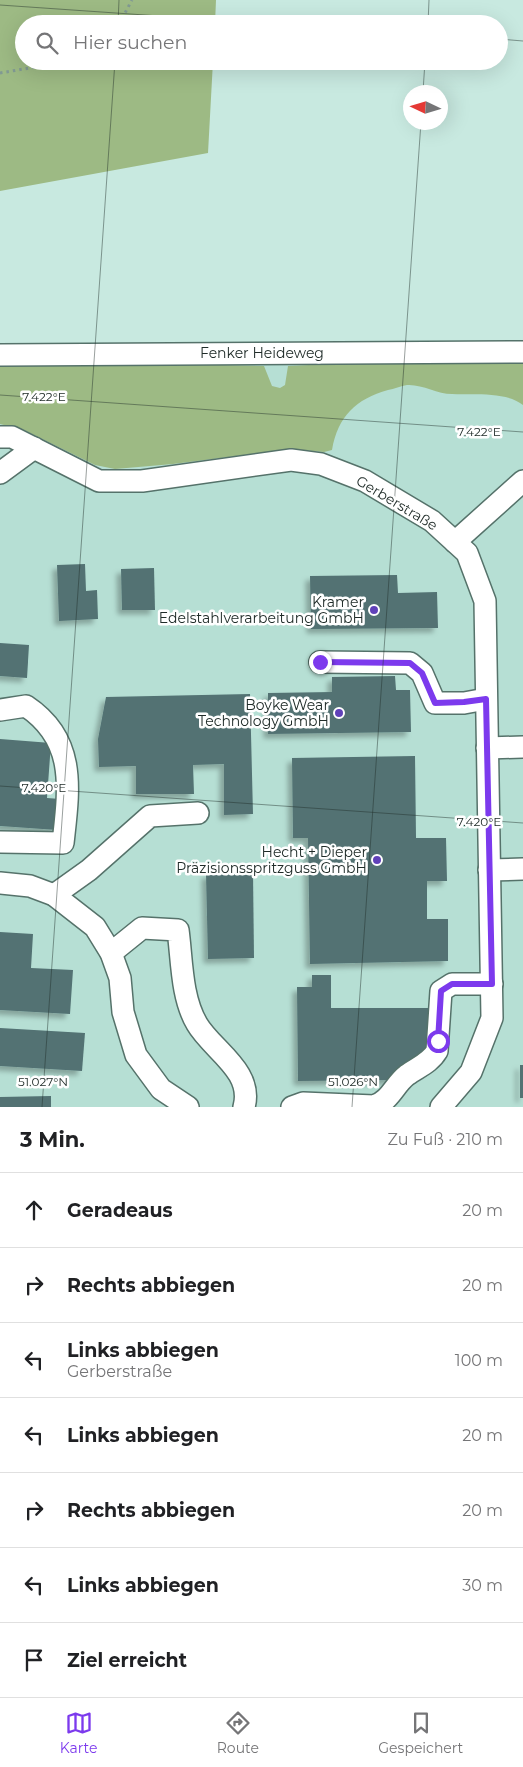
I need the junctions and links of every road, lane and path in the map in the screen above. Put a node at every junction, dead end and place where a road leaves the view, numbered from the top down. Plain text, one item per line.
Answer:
1 (132, 0) edge
2 (124, 15) edge
3 (18, 70) edge
4 (0, 73) edge
5 (523, 352) edge
6 (0, 355) edge
7 (0, 437) edge
8 (34, 448) junction
9 (0, 473) edge
10 (523, 480) edge
11 (455, 542) junction
12 (320, 662) dead end
13 (486, 699) junction
14 (0, 710) edge
15 (523, 747) edge
16 (487, 748) junction
17 (198, 813) dead end
18 (0, 842) edge
19 (523, 869) edge
20 (489, 870) junction
21 (0, 883) edge
22 (54, 896) junction
23 (111, 953) junction
24 (492, 984) junction
25 (188, 1107) edge
26 (244, 1107) edge
27 (292, 1107) edge
28 (440, 1107) edge

1 - 2 path
3 - 4 path
5 - 6 street, Fenker Heideweg
7 - 8 street, Gerberstraße
8 - 9 street
8 - 11 street, Gerberstraße
10 - 11 street
11 - 13 street, Gerberstraße
12 - 13 street
13 - 16 street, Gerberstraße
14 - 18 street
15 - 16 street
16 - 20 street, Gerberstraße
17 - 22 street
19 - 20 street
20 - 24 street, Gerberstraße
21 - 22 street
22 - 23 street
23 - 25 street
23 - 26 street
24 - 27 street
24 - 28 street, Gerberstraße

